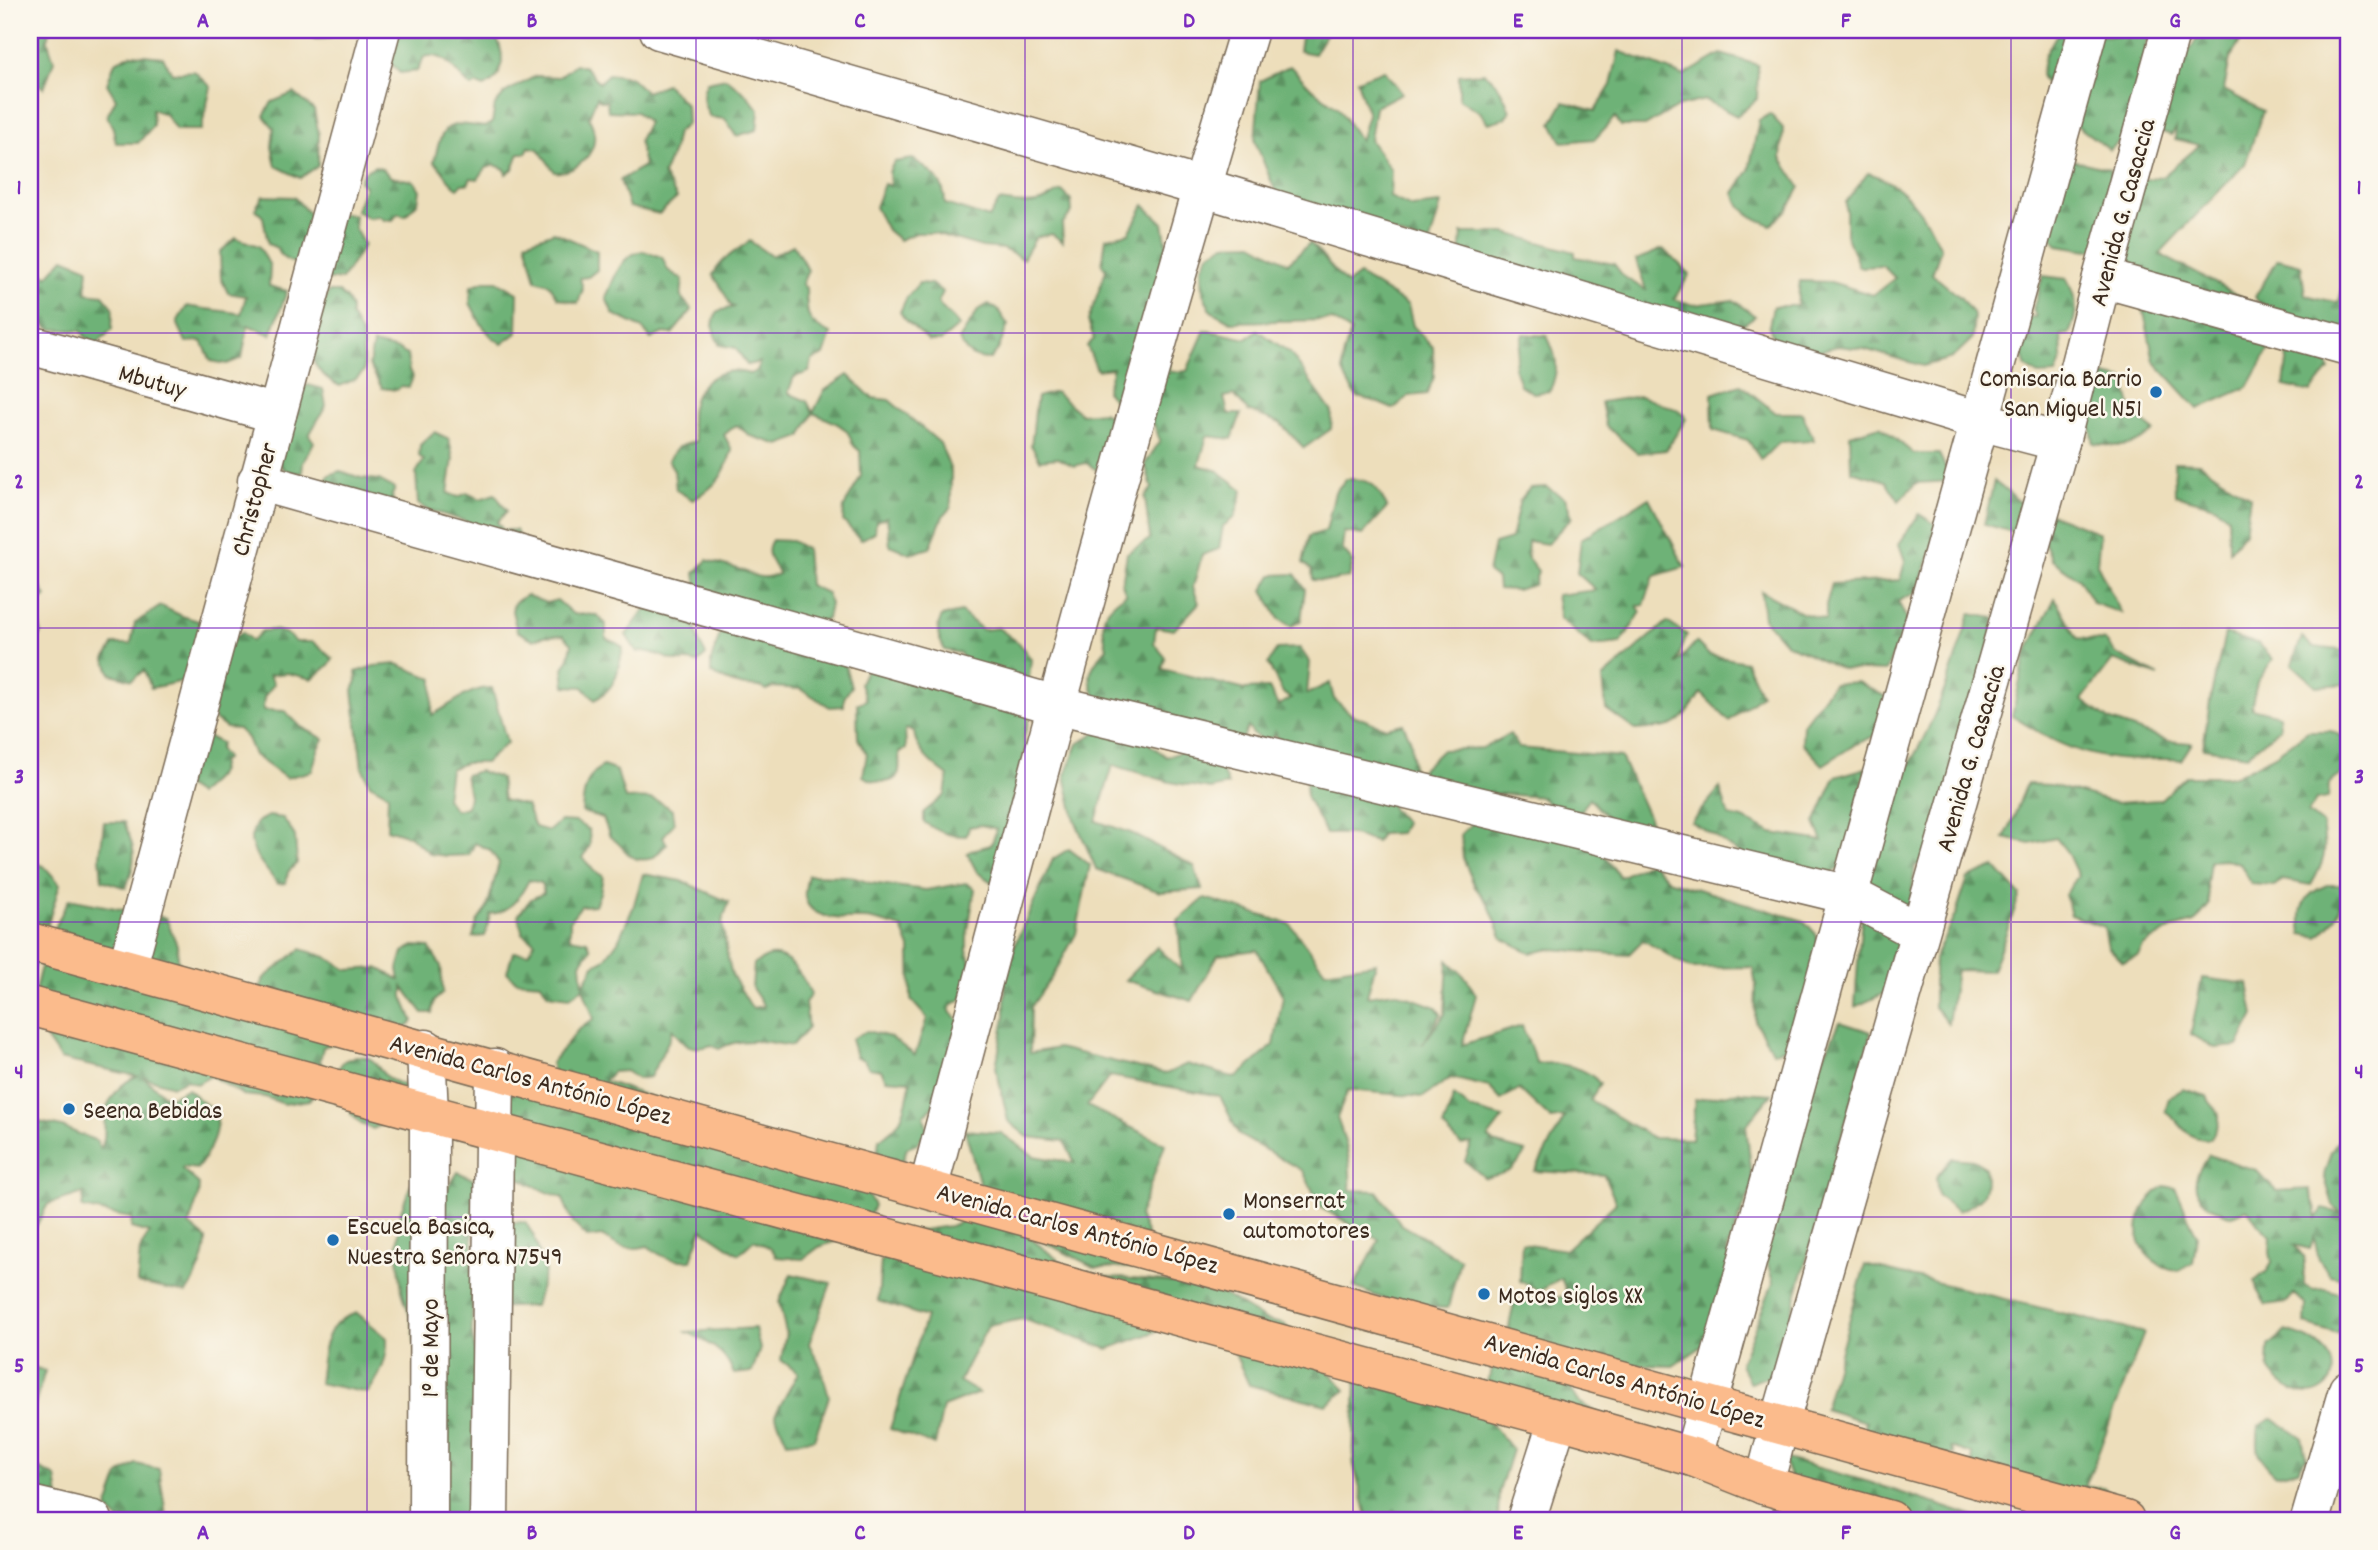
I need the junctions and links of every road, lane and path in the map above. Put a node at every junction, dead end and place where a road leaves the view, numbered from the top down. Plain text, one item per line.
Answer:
1 (381, 30) edge
2 (659, 30) edge
3 (1249, 30) edge
4 (2088, 30) edge
5 (2171, 30) edge
6 (1201, 187) junction
7 (2102, 278) junction
8 (30, 345) edge
9 (2348, 346) edge
10 (277, 414) junction
11 (1980, 421) junction
12 (2060, 442) junction
13 (257, 481) junction
14 (1056, 705) junction
15 (1849, 895) junction
16 (1919, 932) junction
17 (30, 942) edge
18 (127, 968) junction
19 (30, 1006) edge
20 (426, 1049) junction
21 (495, 1068) junction
22 (429, 1114) junction
23 (493, 1131) junction
24 (929, 1186) junction
25 (2348, 1390) edge
26 (1709, 1402) junction
27 (1558, 1419) junction
28 (1780, 1422) junction
29 (1693, 1457) junction
30 (1764, 1485) junction
31 (30, 1504) edge
32 (93, 1520) edge
33 (428, 1520) edge
34 (489, 1520) edge
35 (1526, 1520) edge
36 (1890, 1520) edge
37 (2125, 1520) edge
38 (2310, 1520) edge

1 - 10 street, Christopher
2 - 6 street
3 - 6 street
4 - 11 street
5 - 7 street, Avenida G. Casaccia
6 - 11 street
6 - 14 street
7 - 9 street
7 - 12 street, Avenida G. Casaccia
8 - 10 street, Mbutuy
10 - 13 street, Christopher
11 - 12 street
11 - 15 street
12 - 16 street, Avenida G. Casaccia
13 - 14 street
13 - 18 street, Christopher
14 - 15 street
14 - 24 street
15 - 16 street
15 - 26 street
16 - 28 street, Avenida G. Casaccia
17 - 18 main road, Avenida Carlos António López
18 - 20 main road, Avenida Carlos António López
19 - 22 main road
20 - 21 main road, Avenida Carlos António López
20 - 22 street, 1° de Mayo
21 - 23 street
21 - 24 main road, Avenida Carlos António López
22 - 23 main road
22 - 33 street, 1° de Mayo
23 - 27 main road
23 - 34 street
24 - 26 main road, Avenida Carlos António López
25 - 38 street
26 - 28 main road, Avenida Carlos António López
26 - 29 street
27 - 29 main road
27 - 35 street
28 - 30 street, Avenida G. Casaccia
28 - 37 main road, Avenida Carlos António López
29 - 30 main road
30 - 36 main road
31 - 32 street

